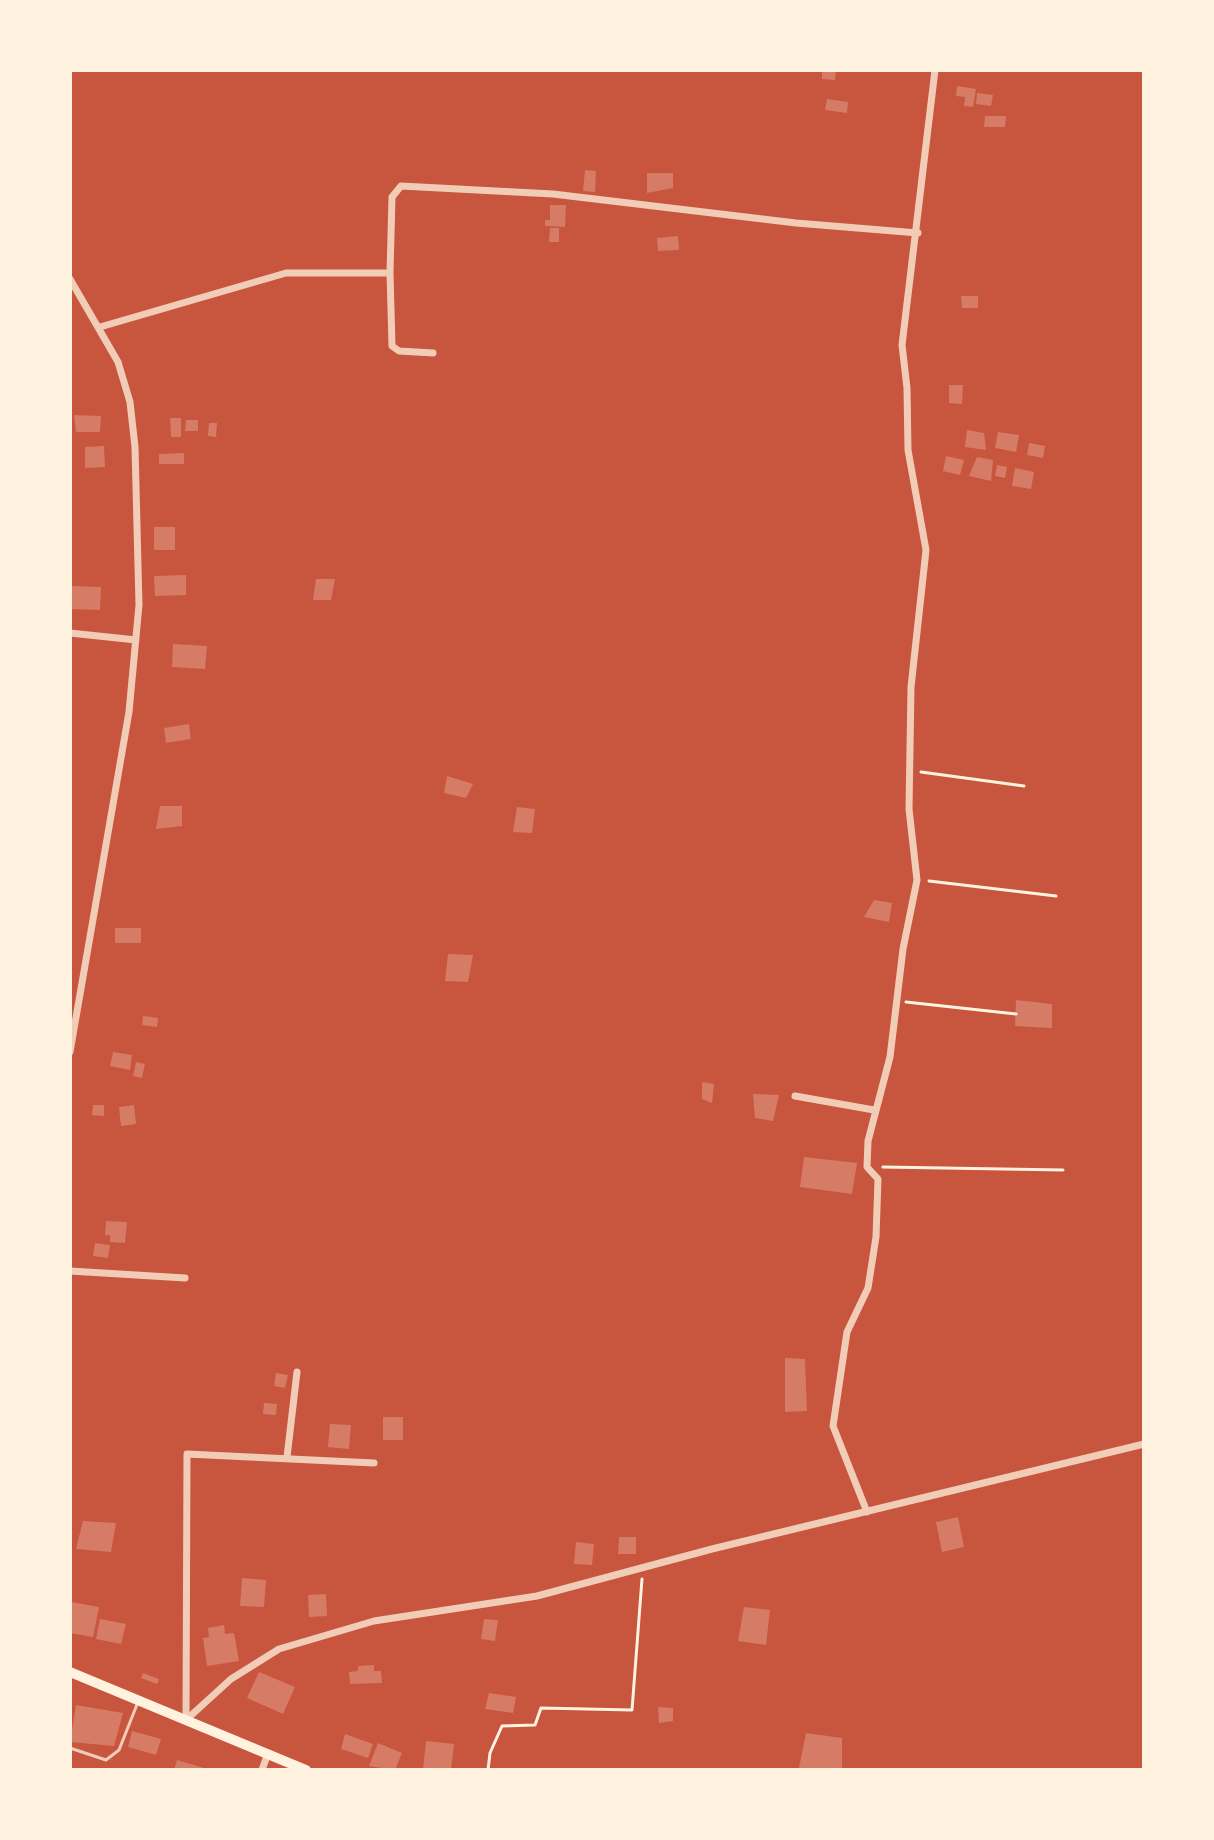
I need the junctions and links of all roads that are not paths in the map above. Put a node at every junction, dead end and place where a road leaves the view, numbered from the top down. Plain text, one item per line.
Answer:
1 (935, 70) edge
2 (918, 233) junction
3 (390, 273) junction
4 (70, 279) edge
5 (100, 327) junction
6 (433, 353) dead end
7 (70, 633) edge
8 (136, 640) junction
9 (70, 1052) edge
10 (795, 1096) dead end
11 (874, 1110) junction
12 (70, 1271) edge
13 (185, 1278) dead end
14 (297, 1372) dead end
15 (1144, 1444) edge
16 (287, 1457) junction
17 (374, 1463) dead end
18 (867, 1512) junction
19 (70, 1674) edge
20 (138, 1702) junction
21 (186, 1720) junction
22 (70, 1748) edge
23 (269, 1753) junction
24 (262, 1770) edge
25 (306, 1770) edge

1 - 2 street
2 - 3 street
2 - 11 street
3 - 5 street
3 - 6 street
4 - 5 street
5 - 8 street
7 - 8 street
8 - 9 street
10 - 11 street
11 - 18 street
12 - 13 street
14 - 16 street
15 - 18 street
16 - 17 street
16 - 21 street
18 - 21 street
19 - 20 main road
20 - 21 main road
20 - 22 lane
21 - 23 main road
23 - 24 street
23 - 25 main road

